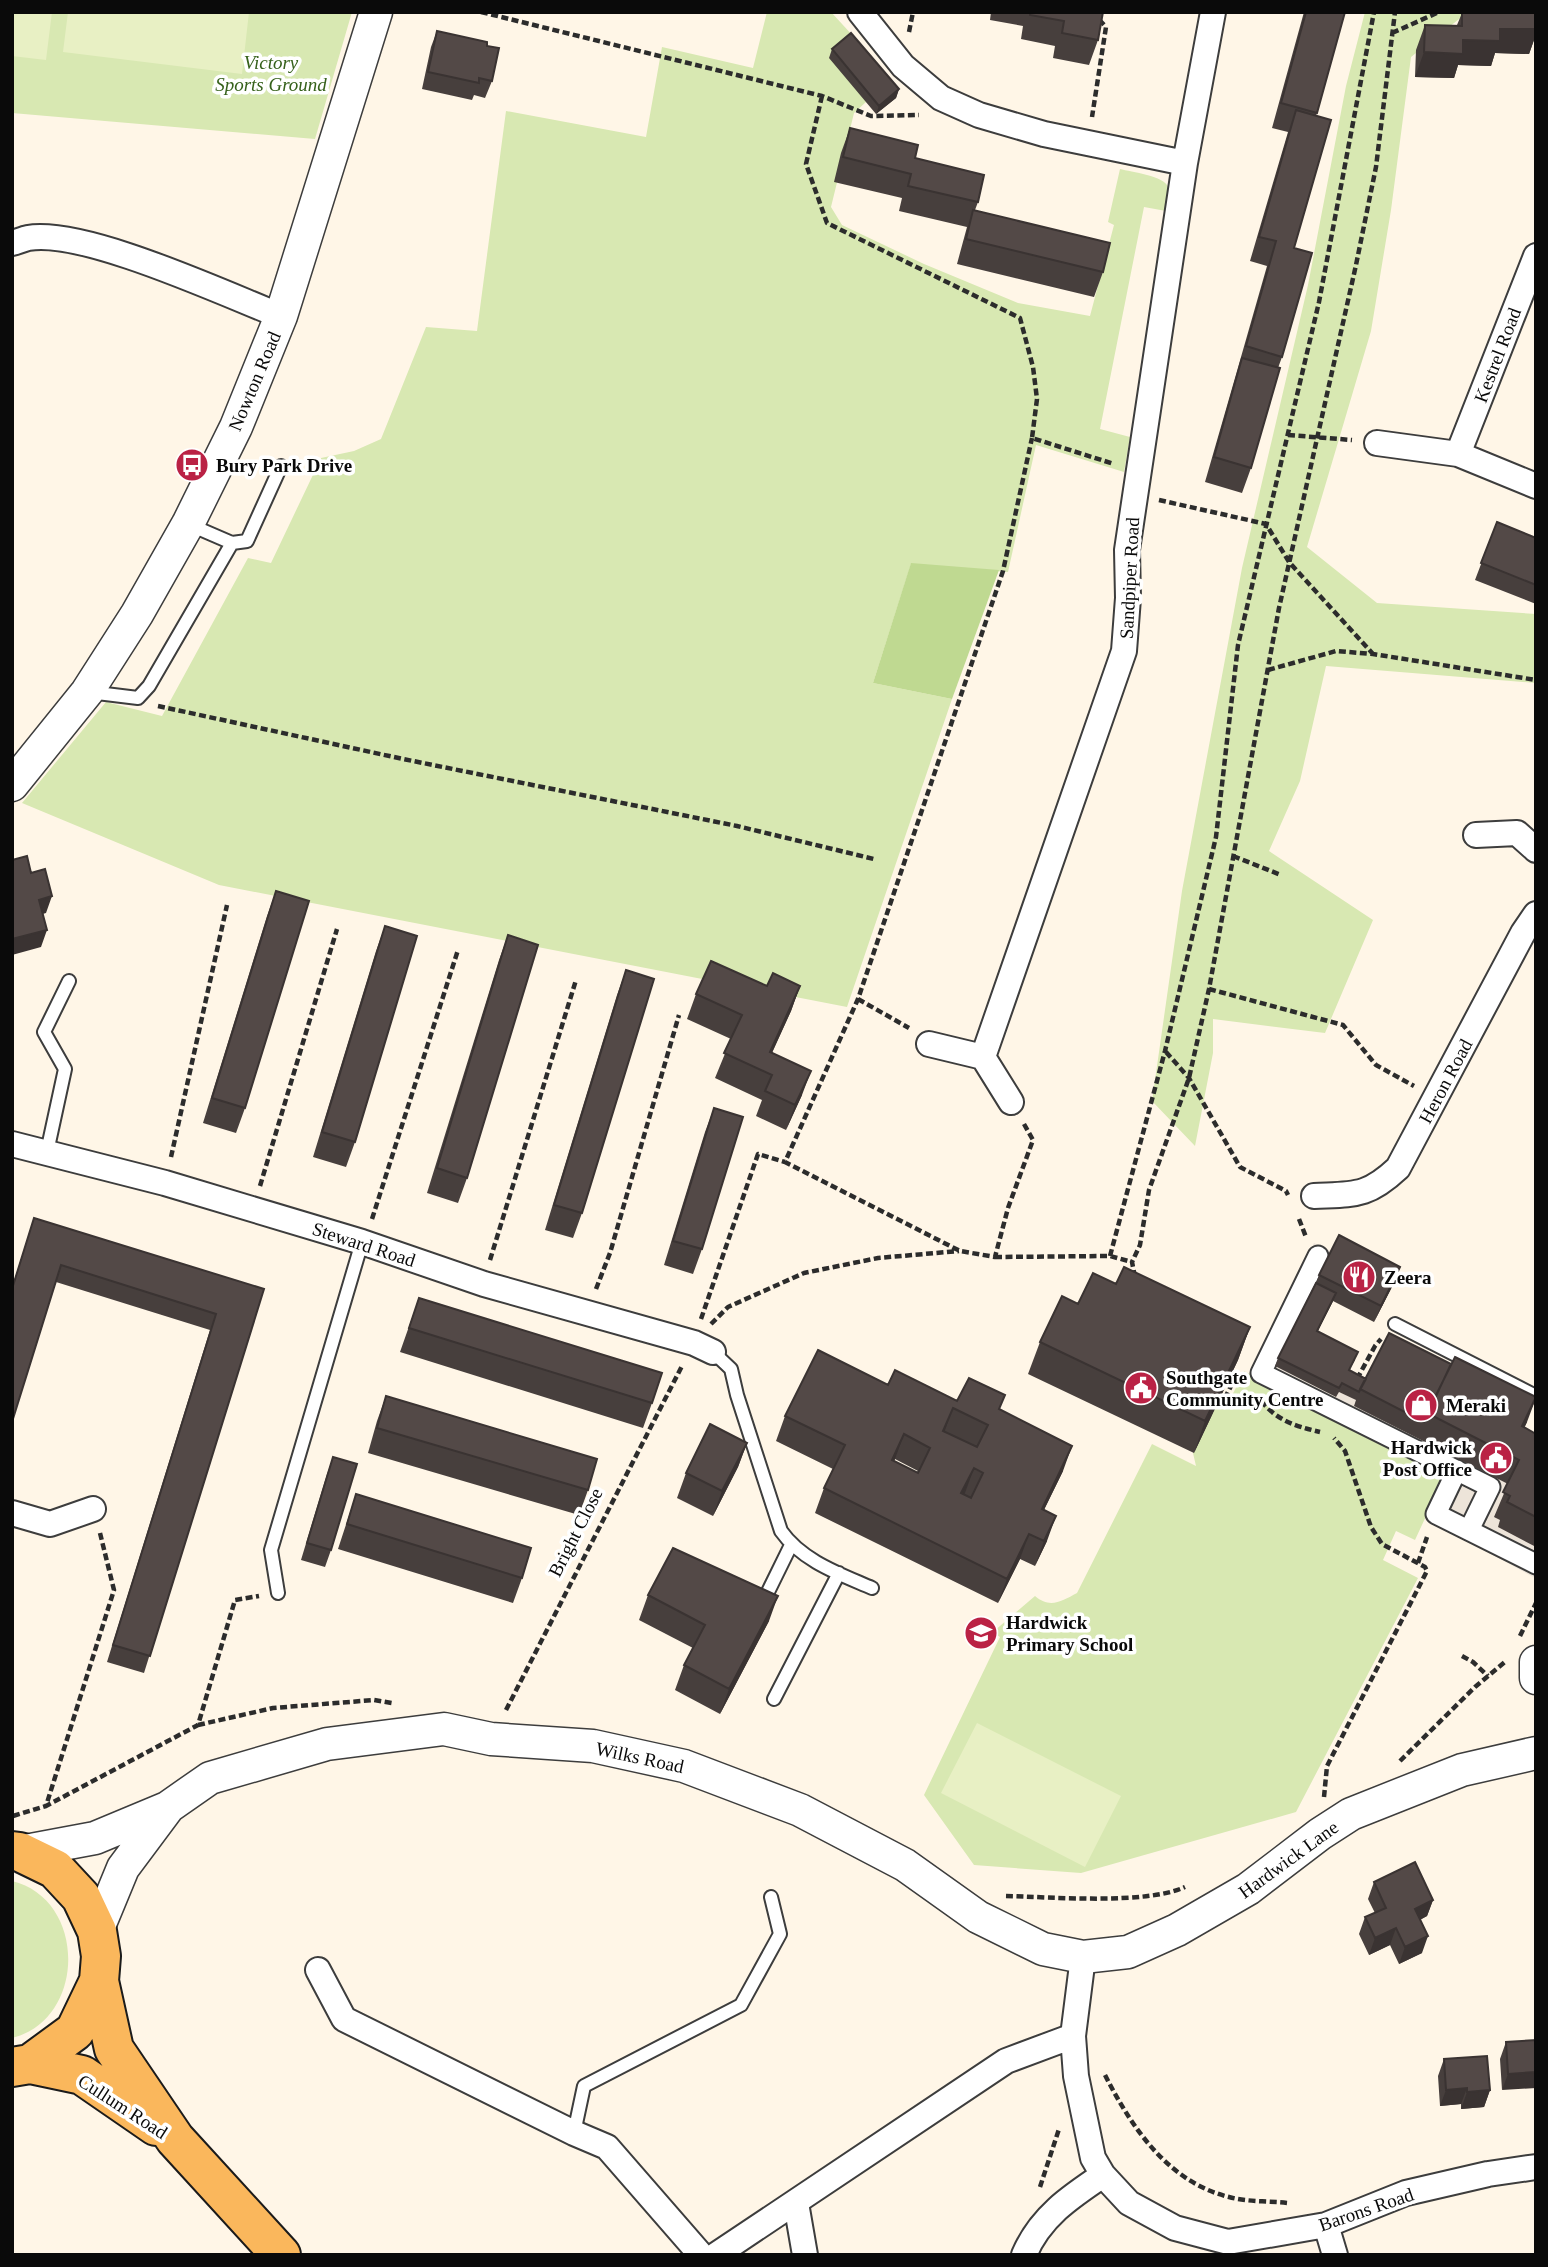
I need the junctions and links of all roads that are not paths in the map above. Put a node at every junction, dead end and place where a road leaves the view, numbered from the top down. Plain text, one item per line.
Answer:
1 (376, 12) edge
2 (860, 12) edge
3 (1213, 12) edge
4 (1185, 163) junction
5 (12, 243) edge
6 (1536, 256) edge
7 (281, 316) junction
8 (1377, 443) road end
9 (1458, 454) junction
10 (281, 466) dead end
11 (1536, 486) edge
12 (188, 524) junction
13 (232, 543) junction
14 (87, 692) junction
15 (12, 785) edge
16 (1476, 835) dead end
17 (1536, 850) edge
18 (1536, 914) edge
19 (69, 981) dead end
20 (929, 1044) road end
21 (983, 1058) junction
22 (1011, 1102) road end
23 (12, 1144) edge
24 (47, 1152) junction
25 (1301, 1203) road end
26 (362, 1242) junction
27 (1318, 1256) dead end
28 (1395, 1324) road end
29 (703, 1348) joint
30 (1536, 1396) edge
31 (1457, 1470) junction
32 (93, 1508) road end
33 (12, 1513) edge
34 (1469, 1530) junction
35 (791, 1545) junction
36 (1536, 1564) edge
37 (839, 1573) junction
38 (872, 1588) dead end
39 (278, 1592) road end
40 (756, 1617) edge
41 (1521, 1654) edge
42 (1536, 1678) edge
43 (774, 1699) dead end
44 (1536, 1753) edge
45 (167, 1808) junction
46 (15, 1840) edge
47 (771, 1897) dead end
48 (97, 1931) junction
49 (1083, 1957) junction
50 (318, 1970) dead end
51 (99, 1981) junction
52 (1073, 2036) junction
53 (21, 2066) edge
54 (574, 2133) junction
55 (175, 2139) junction
56 (1536, 2167) edge
57 (1102, 2175) junction
58 (796, 2203) junction
59 (1326, 2225) junction
60 (281, 2255) edge
61 (701, 2255) edge
62 (716, 2255) edge
63 (805, 2255) edge
64 (1024, 2255) edge
65 (1335, 2255) edge

1 - 7 street, Nowton Road
2 - 4 street
3 - 4 street, Sandpiper Road
4 - 21 street, Sandpiper Road
5 - 7 street
6 - 9 street, Kestrel Road
7 - 12 street, Nowton Road
8 - 9 street
9 - 11 street
10 - 13 lane
12 - 13 lane
12 - 14 street, Nowton Road
13 - 14 lane
14 - 15 street, Nowton Road
16 - 17 street
18 - 25 street, Heron Road
19 - 24 lane
20 - 21 street
21 - 22 street
23 - 24 street, Steward Road
24 - 26 street, Steward Road
26 - 29 street, Steward Road
26 - 39 lane
27 - 31 street
28 - 30 lane
29 - 35 lane
31 - 34 street
31 - 34 street
32 - 33 street
34 - 36 street
35 - 37 lane
35 - 40 lane
37 - 38 lane
37 - 43 lane
41 - 42 street
44 - 49 street, Hardwick Lane
45 - 46 street, Wilks Road
45 - 48 street, Wilks Road
45 - 49 street, Wilks Road
46 - 48 main road
47 - 54 lane
48 - 51 main road
49 - 52 street, Barons Road
50 - 54 street
51 - 53 main road
51 - 55 main road, Cullum Road
52 - 57 street, Barons Road
52 - 58 street
53 - 55 main road, Cullum Road
54 - 61 street
55 - 60 main road, Cullum Road
56 - 59 street, Barons Road
57 - 59 street, Barons Road
57 - 64 street
58 - 62 street
58 - 63 street
59 - 65 street

